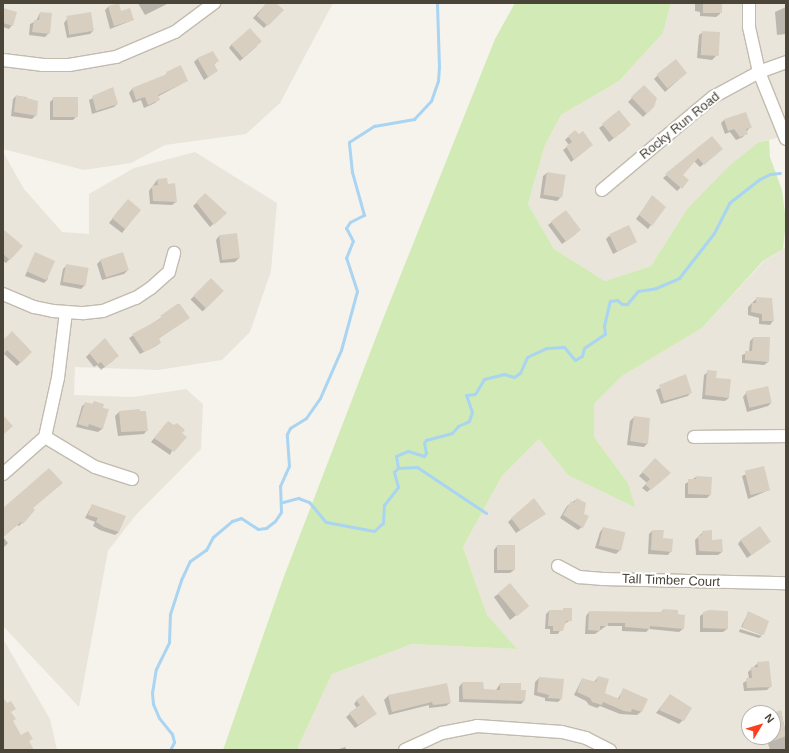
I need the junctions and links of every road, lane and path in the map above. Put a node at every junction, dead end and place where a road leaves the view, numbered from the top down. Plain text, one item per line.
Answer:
1 (214, 3) edge
2 (749, 3) edge
3 (3, 60) edge
4 (786, 62) edge
5 (759, 72) junction
6 (786, 139) edge
7 (602, 190) dead end
8 (174, 253) dead end
9 (3, 294) edge
10 (66, 312) junction
11 (786, 436) edge
12 (44, 437) junction
13 (694, 437) dead end
14 (3, 474) edge
15 (132, 479) dead end
16 (558, 566) dead end
17 (786, 584) edge
18 (405, 750) edge
19 (610, 750) edge

1 - 3 street
2 - 5 street
4 - 5 street, Rocky Run Road
5 - 6 street
5 - 7 street, Rocky Run Road
8 - 10 street
9 - 10 street
10 - 12 street
11 - 13 street
12 - 14 street
12 - 15 street
16 - 17 street, Tall Timber Court
18 - 19 street

